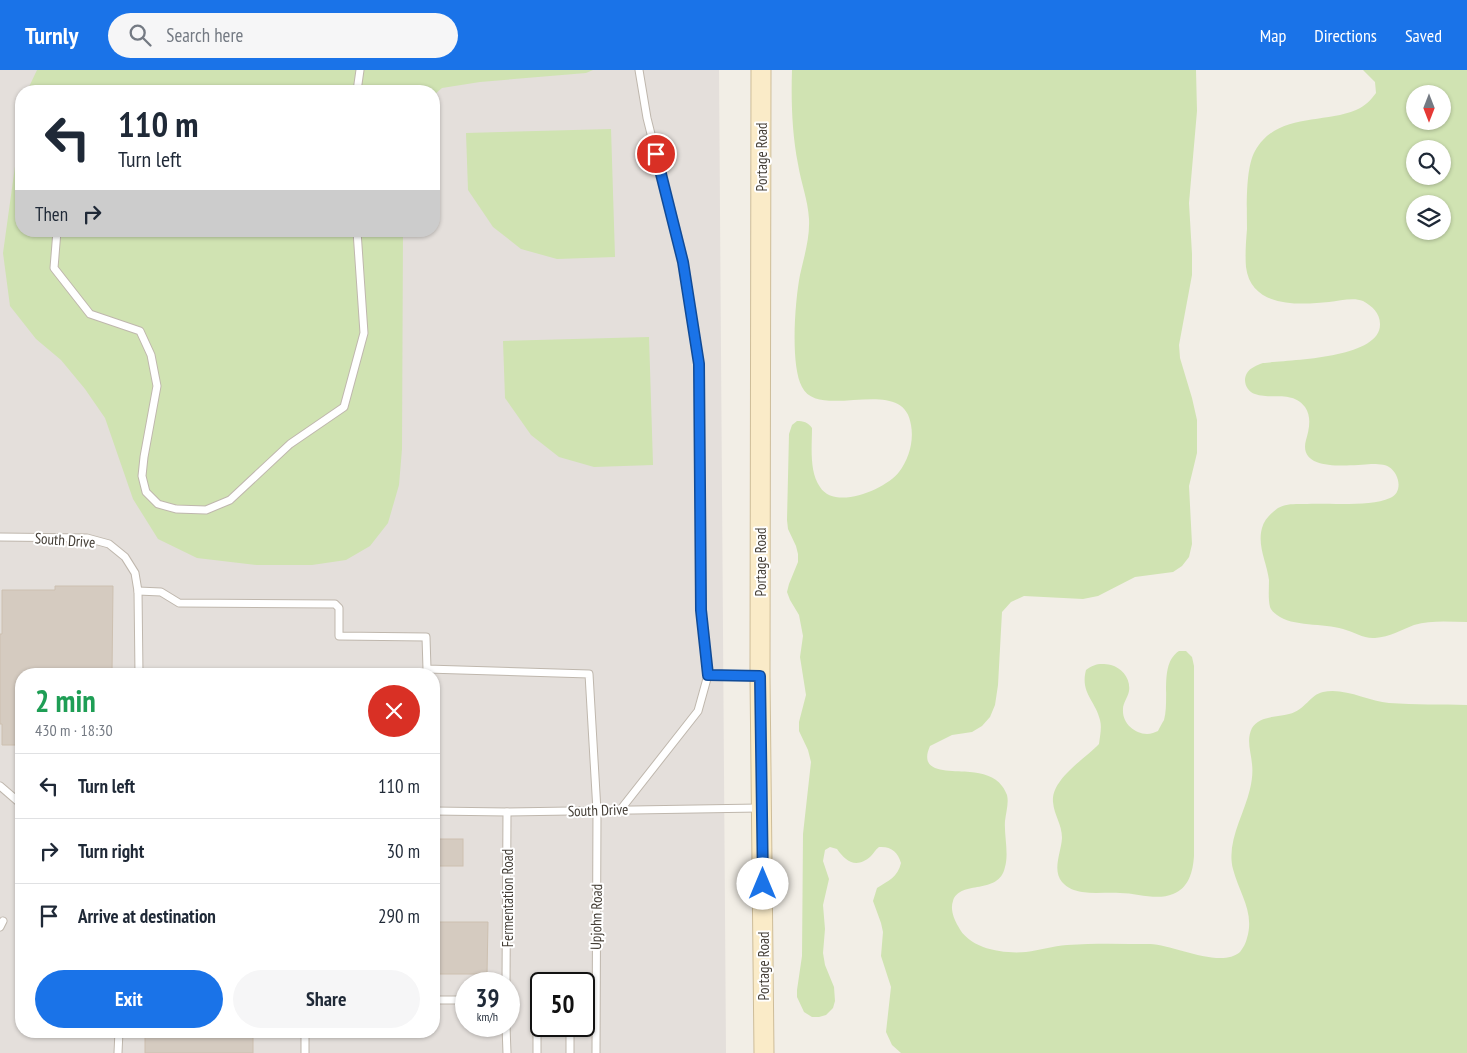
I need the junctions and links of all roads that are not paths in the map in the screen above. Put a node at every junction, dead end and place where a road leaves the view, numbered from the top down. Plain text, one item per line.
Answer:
1 (360, 70) edge
2 (639, 70) edge
3 (761, 70) edge
4 (358, 85) edge
5 (57, 237) edge
6 (357, 237) edge
7 (0, 537) edge
8 (138, 591) junction
9 (139, 668) edge
10 (427, 668) edge
11 (440, 669) edge
12 (708, 675) junction
13 (760, 676) junction
14 (0, 786) edge
15 (15, 799) edge
16 (762, 808) junction
17 (621, 809) junction
18 (597, 811) junction
19 (440, 812) edge
20 (507, 812) junction
21 (506, 972) edge
22 (596, 999) joint
23 (440, 1000) edge
24 (455, 1000) edge
25 (506, 1037) edge
26 (536, 1037) edge
27 (570, 1037) edge
28 (119, 1038) edge
29 (306, 1038) edge
30 (118, 1053) edge
31 (305, 1053) edge
32 (506, 1053) edge
33 (536, 1053) edge
34 (570, 1053) edge
35 (596, 1053) edge
36 (764, 1053) edge

1 - 4 lane
2 - 12 lane
3 - 13 main road, Portage Road
5 - 6 lane
7 - 8 lane, South Drive
8 - 9 lane, South Drive
8 - 10 lane, Upjohn Road
11 - 18 lane, Upjohn Road
12 - 13 lane
12 - 17 lane
13 - 16 main road, Portage Road
14 - 15 lane
16 - 17 lane, South Drive
16 - 36 main road, Portage Road
17 - 18 lane, South Drive
18 - 20 lane, South Drive
18 - 22 lane, Upjohn Road
19 - 20 lane, South Drive
20 - 21 lane, Fermentation Road
22 - 35 lane, Upjohn Road
23 - 24 lane
25 - 32 lane
26 - 33 lane
27 - 34 lane
28 - 30 lane
29 - 31 lane

